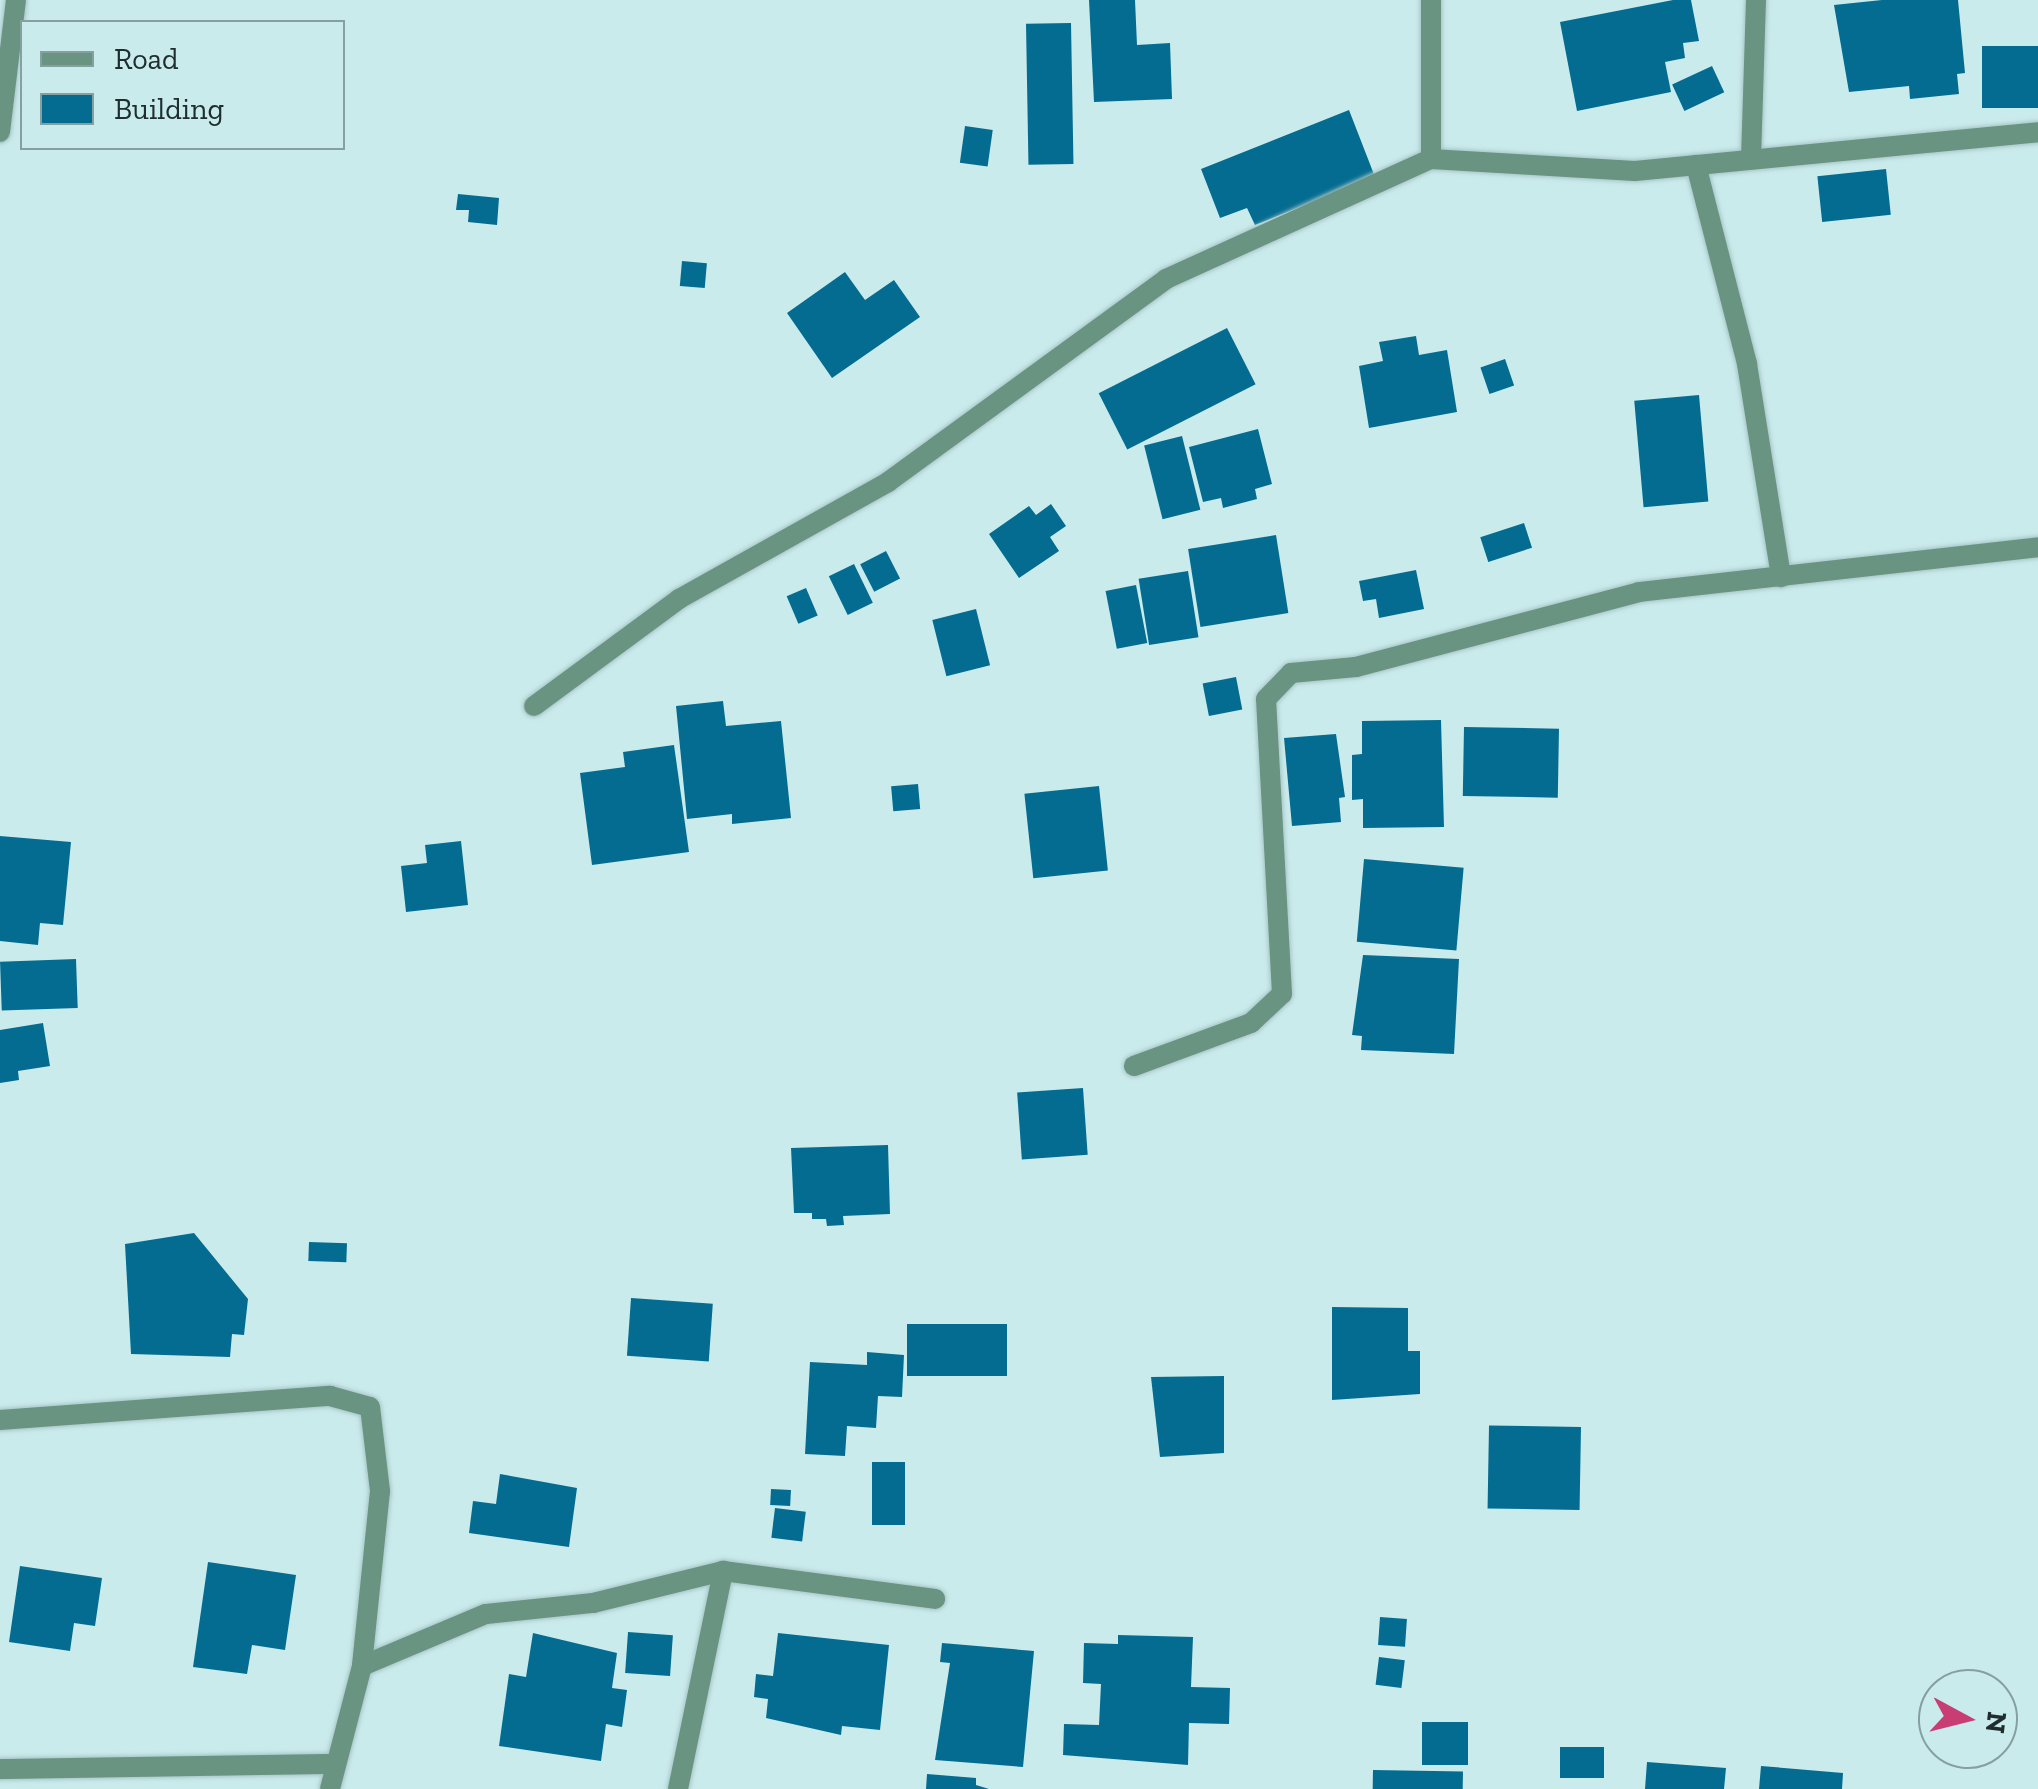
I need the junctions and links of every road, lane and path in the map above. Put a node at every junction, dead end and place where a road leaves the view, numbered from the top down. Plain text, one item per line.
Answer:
1 (16, 0) edge
2 (1432, 0) edge
3 (1756, 0) edge
4 (0, 132) edge
5 (2038, 132) edge
6 (1432, 160) junction
7 (1751, 160) junction
8 (1696, 165) junction
9 (2038, 547) edge
10 (1781, 577) junction
11 (534, 706) dead end
12 (1134, 1066) dead end
13 (0, 1420) edge
14 (723, 1571) junction
15 (934, 1599) dead end
16 (362, 1666) junction
17 (332, 1764) junction
18 (0, 1769) edge
19 (330, 1789) edge
20 (678, 1789) edge

1 - 4 street
2 - 6 street
3 - 7 street
5 - 7 street
6 - 8 street
6 - 11 street
7 - 8 street
8 - 10 street
9 - 10 street
10 - 12 street
13 - 16 street
14 - 15 street
14 - 16 street
14 - 20 street
16 - 17 street
17 - 18 street
17 - 19 street

